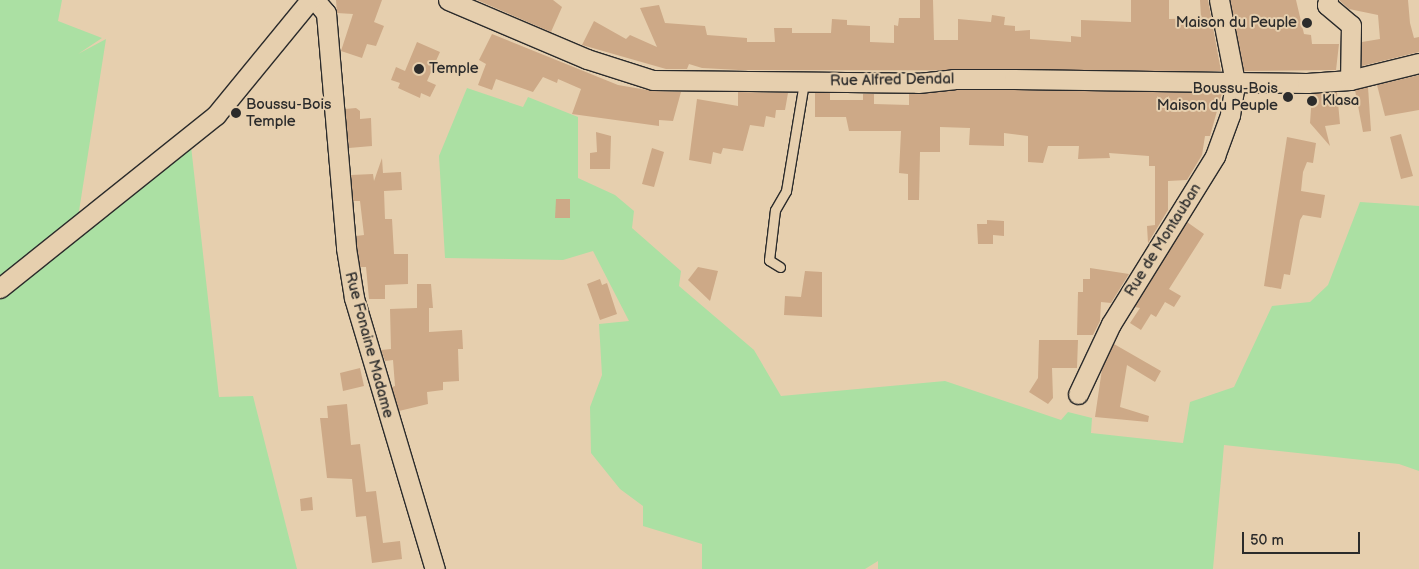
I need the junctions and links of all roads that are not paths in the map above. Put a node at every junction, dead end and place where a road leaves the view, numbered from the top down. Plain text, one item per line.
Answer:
1 (310, 0) edge
2 (315, 0) edge
3 (448, 0) edge
4 (1219, 0) edge
5 (1328, 0) edge
6 (1419, 63) edge
7 (1350, 80) junction
8 (804, 82) junction
9 (1235, 82) junction
10 (780, 267) dead end
11 (0, 288) edge
12 (1078, 394) dead end
13 (435, 569) edge

1 - 11 street
2 - 13 street, Rue Fonaine Madame
3 - 8 street, Rue Alfred Dendal
4 - 9 street, Rue de Montauban
5 - 7 street
6 - 7 street, Rue Alfred Dendal
7 - 9 street, Rue Alfred Dendal
8 - 9 street, Rue Alfred Dendal
8 - 10 lane
9 - 12 street, Rue de Montauban

